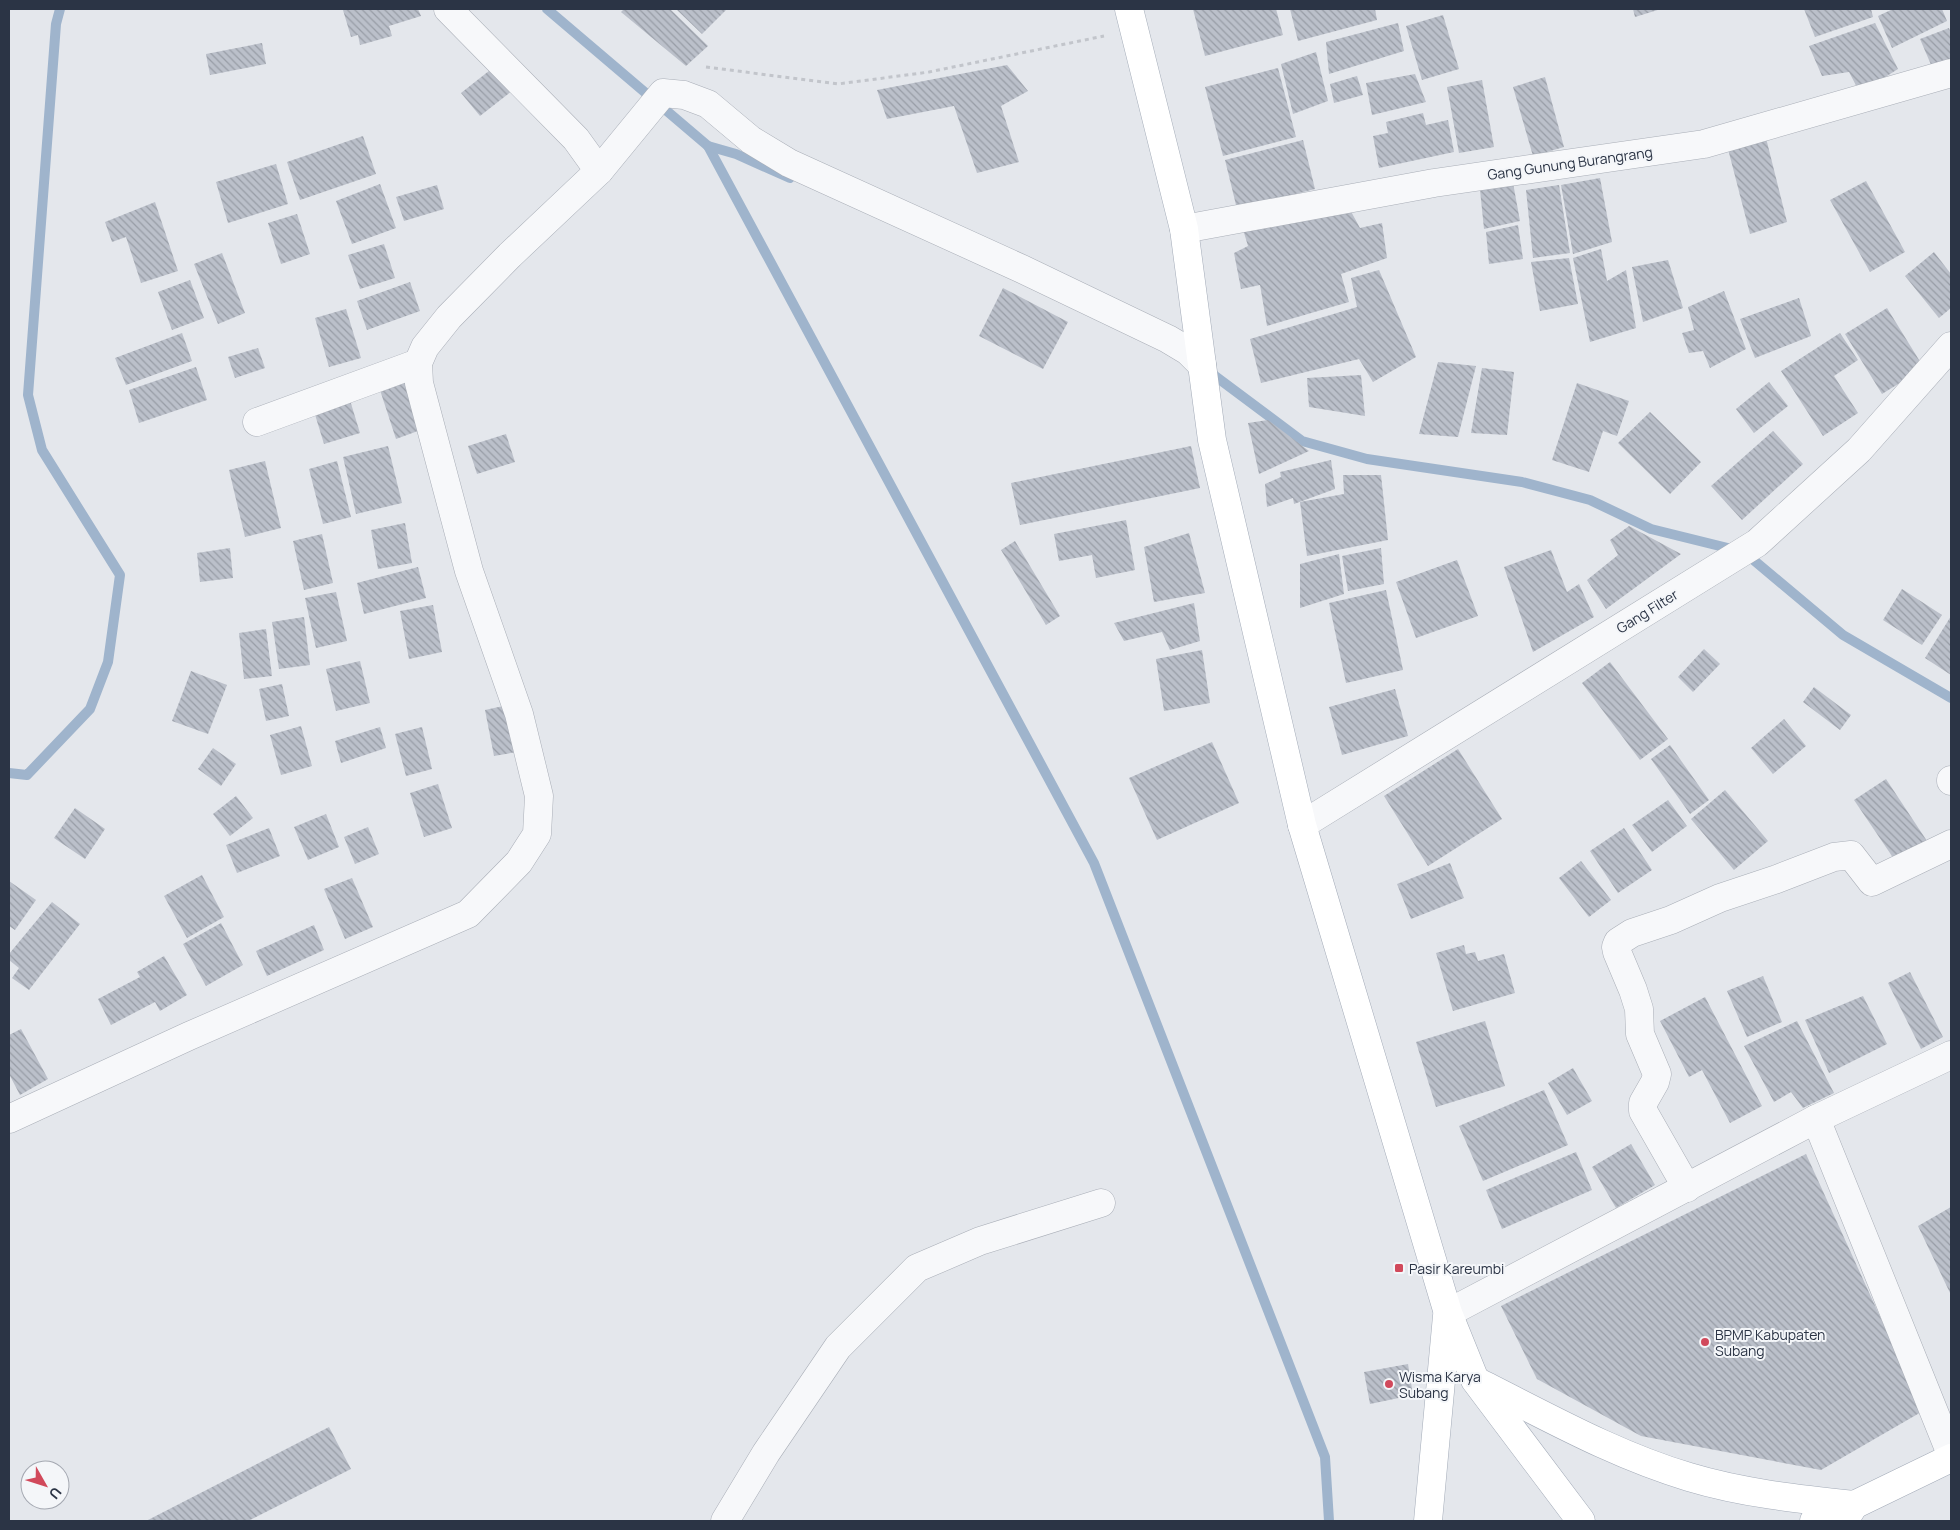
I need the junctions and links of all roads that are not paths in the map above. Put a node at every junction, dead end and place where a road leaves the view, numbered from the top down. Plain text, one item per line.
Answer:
1 (448, 9) edge
2 (1132, 20) edge
3 (1951, 72) edge
4 (605, 164) junction
5 (1184, 229) junction
6 (1951, 346) edge
7 (418, 363) junction
8 (1202, 365) junction
9 (257, 422) dead end
10 (1302, 825) junction
11 (1951, 844) edge
12 (1951, 1055) edge
13 (9, 1119) edge
14 (1816, 1120) junction
15 (1687, 1188) junction
16 (1101, 1203) dead end
17 (1448, 1313) junction
18 (1474, 1380) junction
19 (1951, 1454) edge
20 (1951, 1458) edge
21 (1849, 1513) edge
22 (725, 1521) edge
23 (1428, 1521) edge
24 (1581, 1521) edge
25 (1814, 1521) edge

1 - 4 street
2 - 5 main road
3 - 5 street, Gang Gunung Burangrang
4 - 7 street
4 - 8 street
5 - 8 main road
6 - 10 street, Gang Filter
7 - 9 street
7 - 13 street
8 - 10 main road
10 - 17 main road
11 - 15 street
12 - 14 street
14 - 15 street
14 - 19 street
15 - 17 street
16 - 22 street
17 - 18 main road
17 - 23 main road
18 - 21 main road
18 - 24 main road
20 - 21 main road
21 - 25 main road

